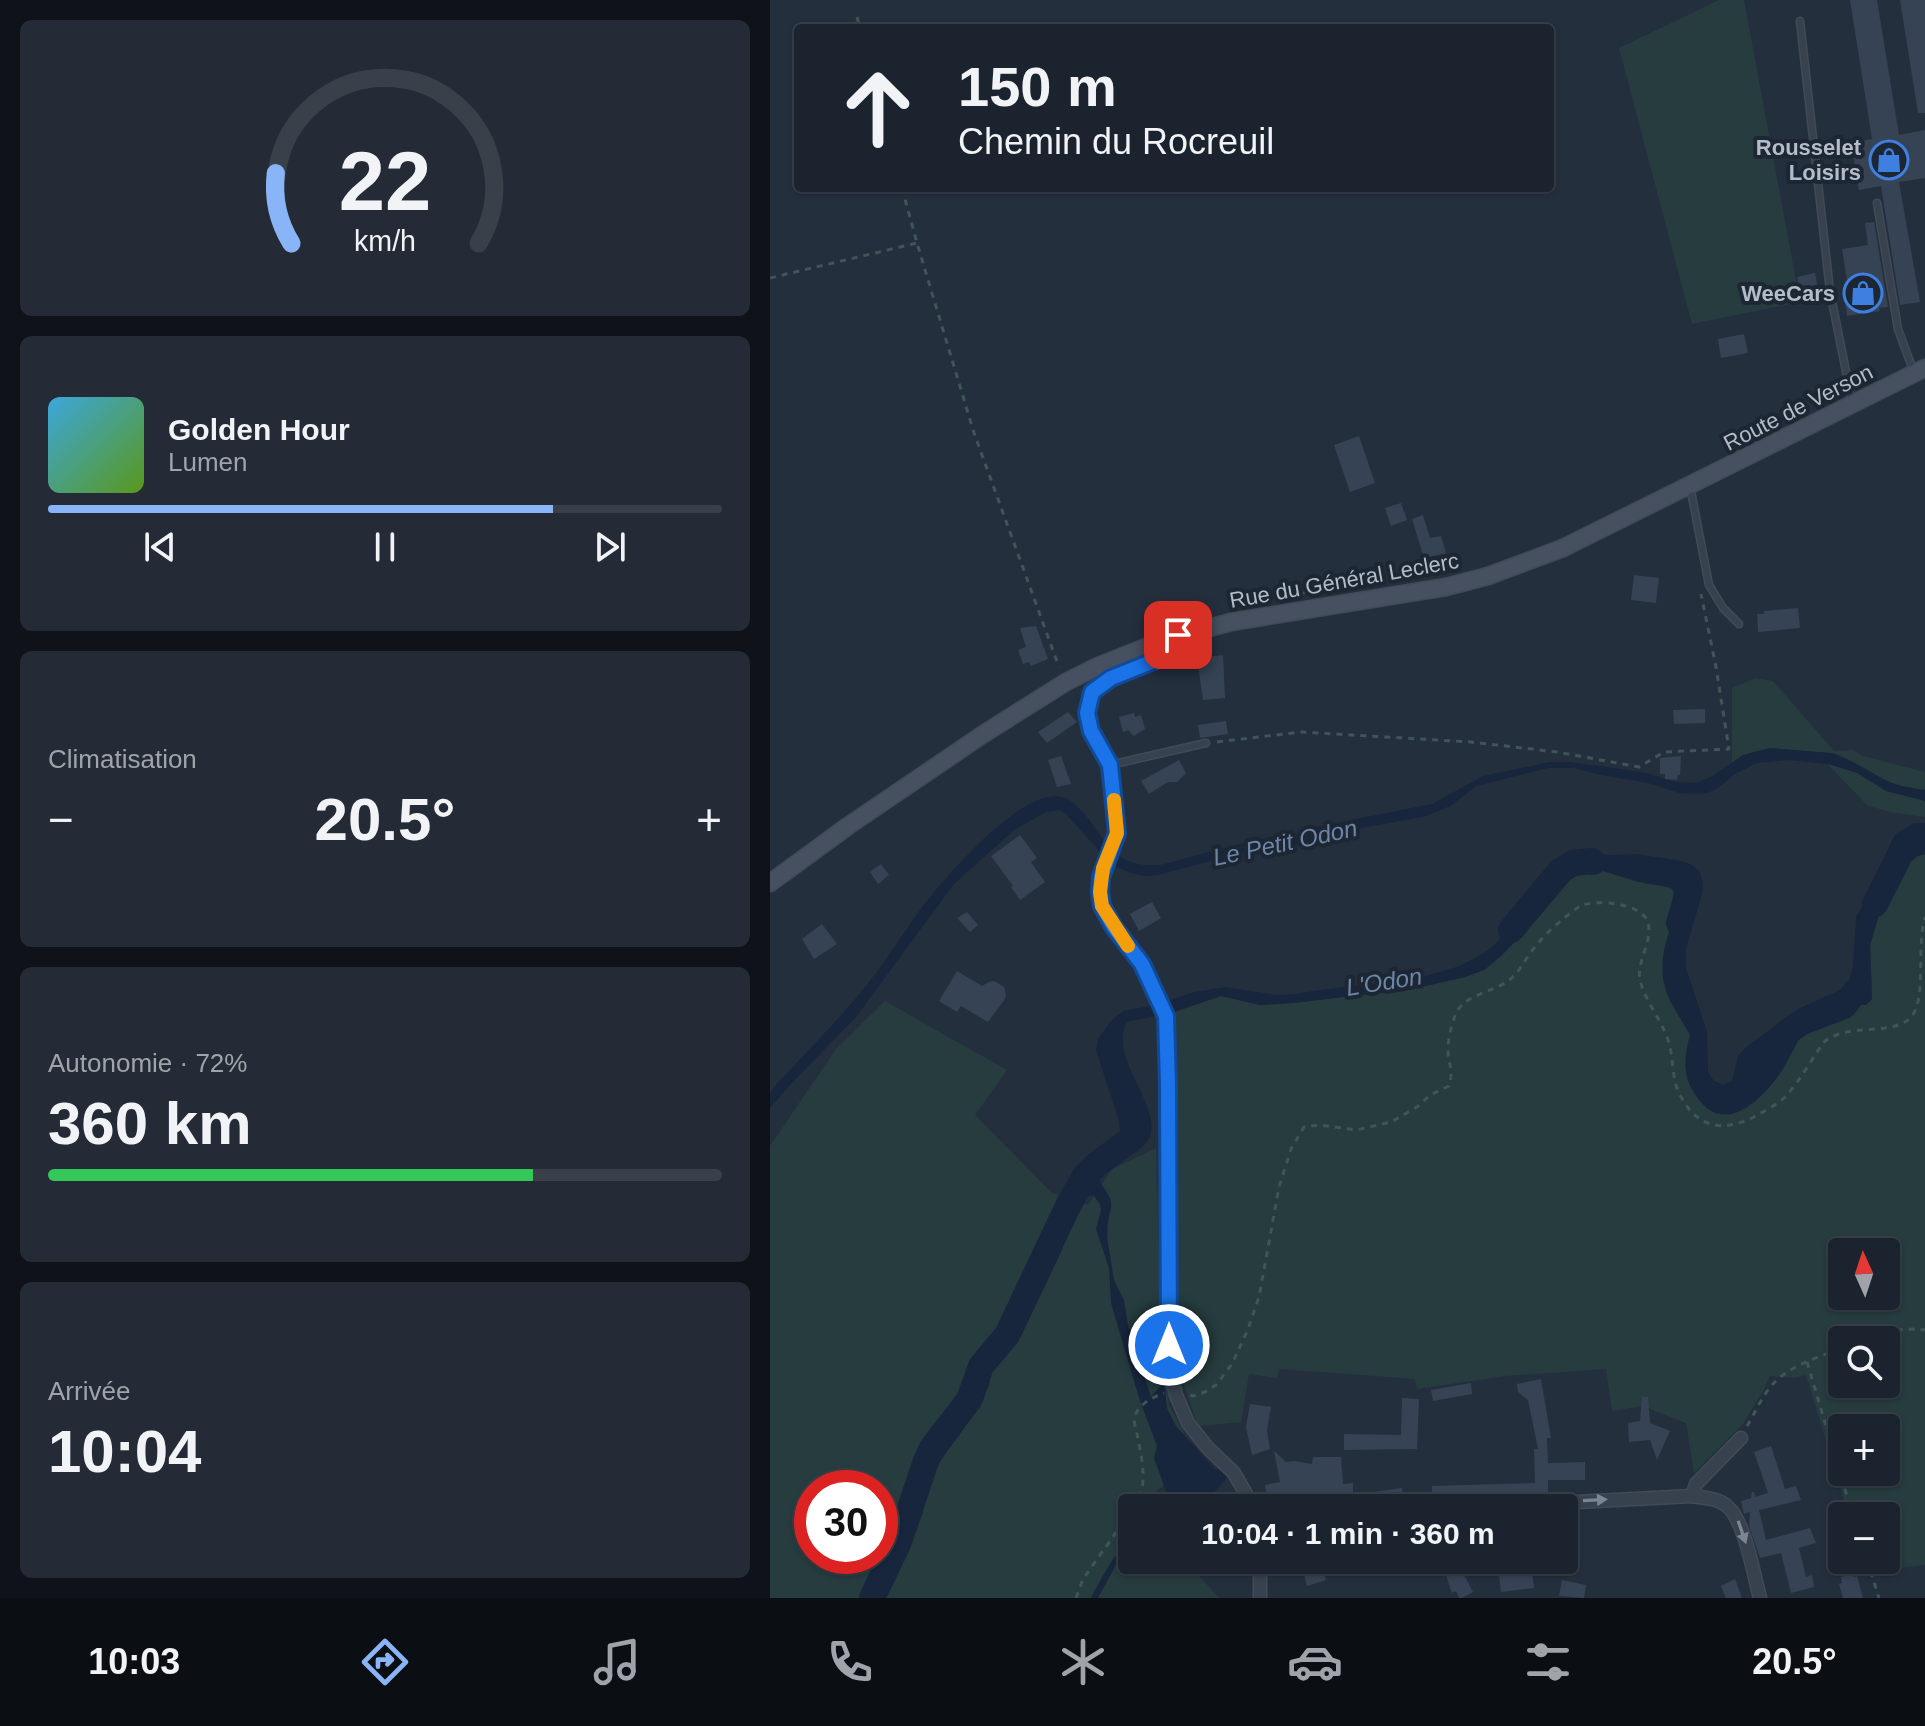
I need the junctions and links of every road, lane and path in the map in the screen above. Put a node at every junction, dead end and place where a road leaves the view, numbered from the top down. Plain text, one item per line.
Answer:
1 (857, 17) dead end
2 (1800, 21) dead end
3 (859, 24) edge
4 (903, 192) edge
5 (1877, 203) dead end
6 (917, 243) junction
7 (770, 278) edge
8 (1920, 371) edge
9 (1853, 405) junction
10 (1690, 486) junction
11 (1706, 570) junction
12 (1739, 624) dead end
13 (1175, 628) junction
14 (1066, 682) junction
15 (1206, 743) joint
16 (1110, 765) junction
17 (770, 883) edge
18 (1925, 917) edge
19 (1925, 1330) edge
20 (1900, 1331) edge
21 (1828, 1354) edge
22 (1807, 1362) junction
23 (1176, 1395) junction
24 (1741, 1438) joint
25 (1141, 1494) edge
26 (1246, 1494) edge
27 (1692, 1496) junction
28 (1578, 1502) edge
29 (1849, 1502) edge
30 (1118, 1530) edge
31 (1260, 1574) edge
32 (1871, 1574) edge
33 (1076, 1598) edge
34 (1260, 1598) edge
35 (1760, 1598) edge
36 (1879, 1598) edge

1 - 3 path
2 - 9 lane
4 - 6 path
5 - 8 lane
6 - 7 path
6 - 14 path
8 - 9 main road, Route de Verson
9 - 10 main road, Route de Verson
10 - 11 lane
10 - 13 main road, Rue du Général Leclerc
11 - 12 lane
11 - 15 path
13 - 14 main road, Rue du Général Leclerc
13 - 16 street
14 - 17 main road, Rue du Général Leclerc
15 - 16 lane
16 - 23 street
18 - 23 path
19 - 20 path
21 - 22 path
22 - 24 path
22 - 29 path
23 - 25 path
23 - 26 street
24 - 27 street
28 -> 27 street
27 -> 35 street
30 - 33 path
31 - 34 street
32 - 36 path

